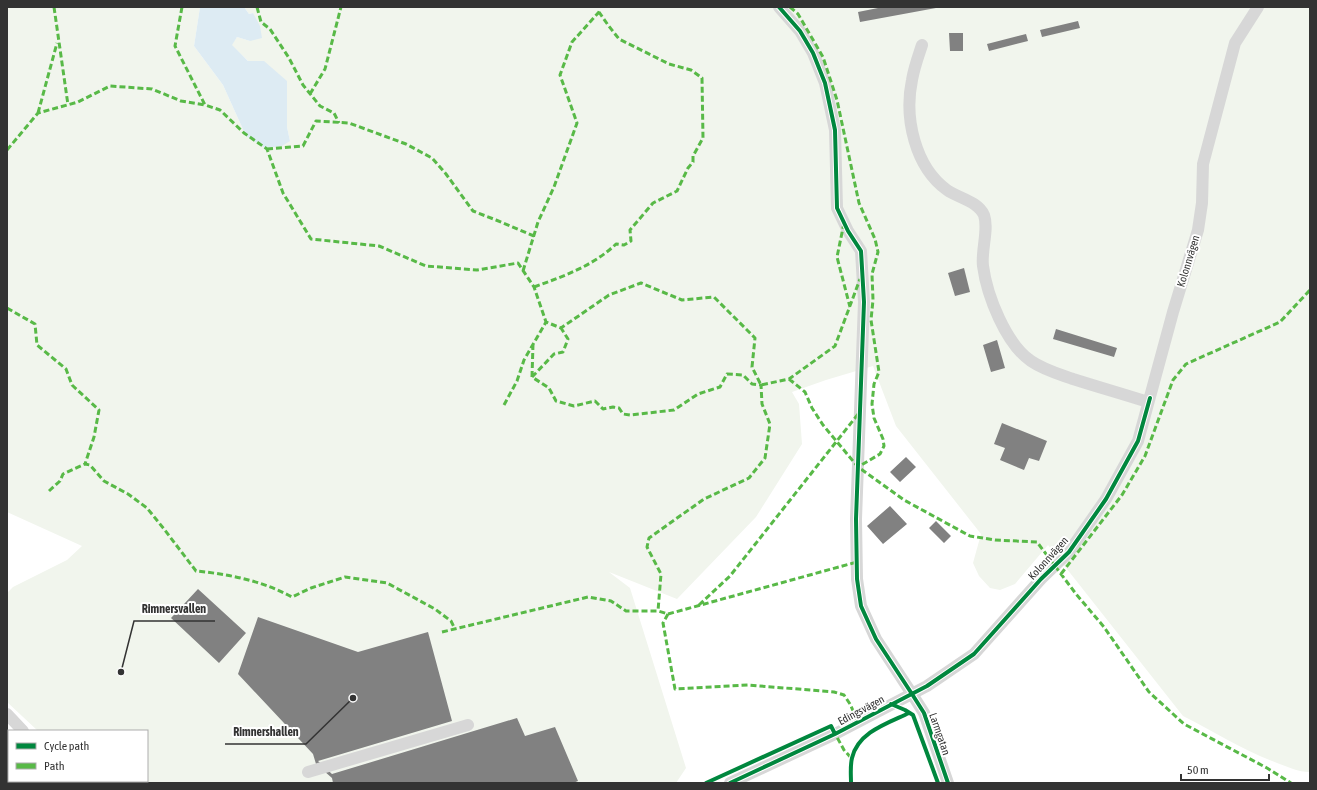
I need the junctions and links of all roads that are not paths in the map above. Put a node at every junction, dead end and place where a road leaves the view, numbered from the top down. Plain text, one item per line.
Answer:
1 (779, 7) edge
2 (1258, 7) edge
3 (922, 45) dead end
4 (1149, 400) junction
5 (912, 694) junction
6 (7, 714) edge
7 (468, 725) dead end
8 (22, 730) edge
9 (308, 772) dead end
10 (730, 783) edge
11 (948, 783) edge

1 - 5 street, Larmgatan
2 - 4 street, Kolonnvägen
3 - 4 street
4 - 5 street, Kolonnvägen
5 - 10 street, Edingsvägen
5 - 11 street, Larmgatan
6 - 8 street
7 - 9 street

